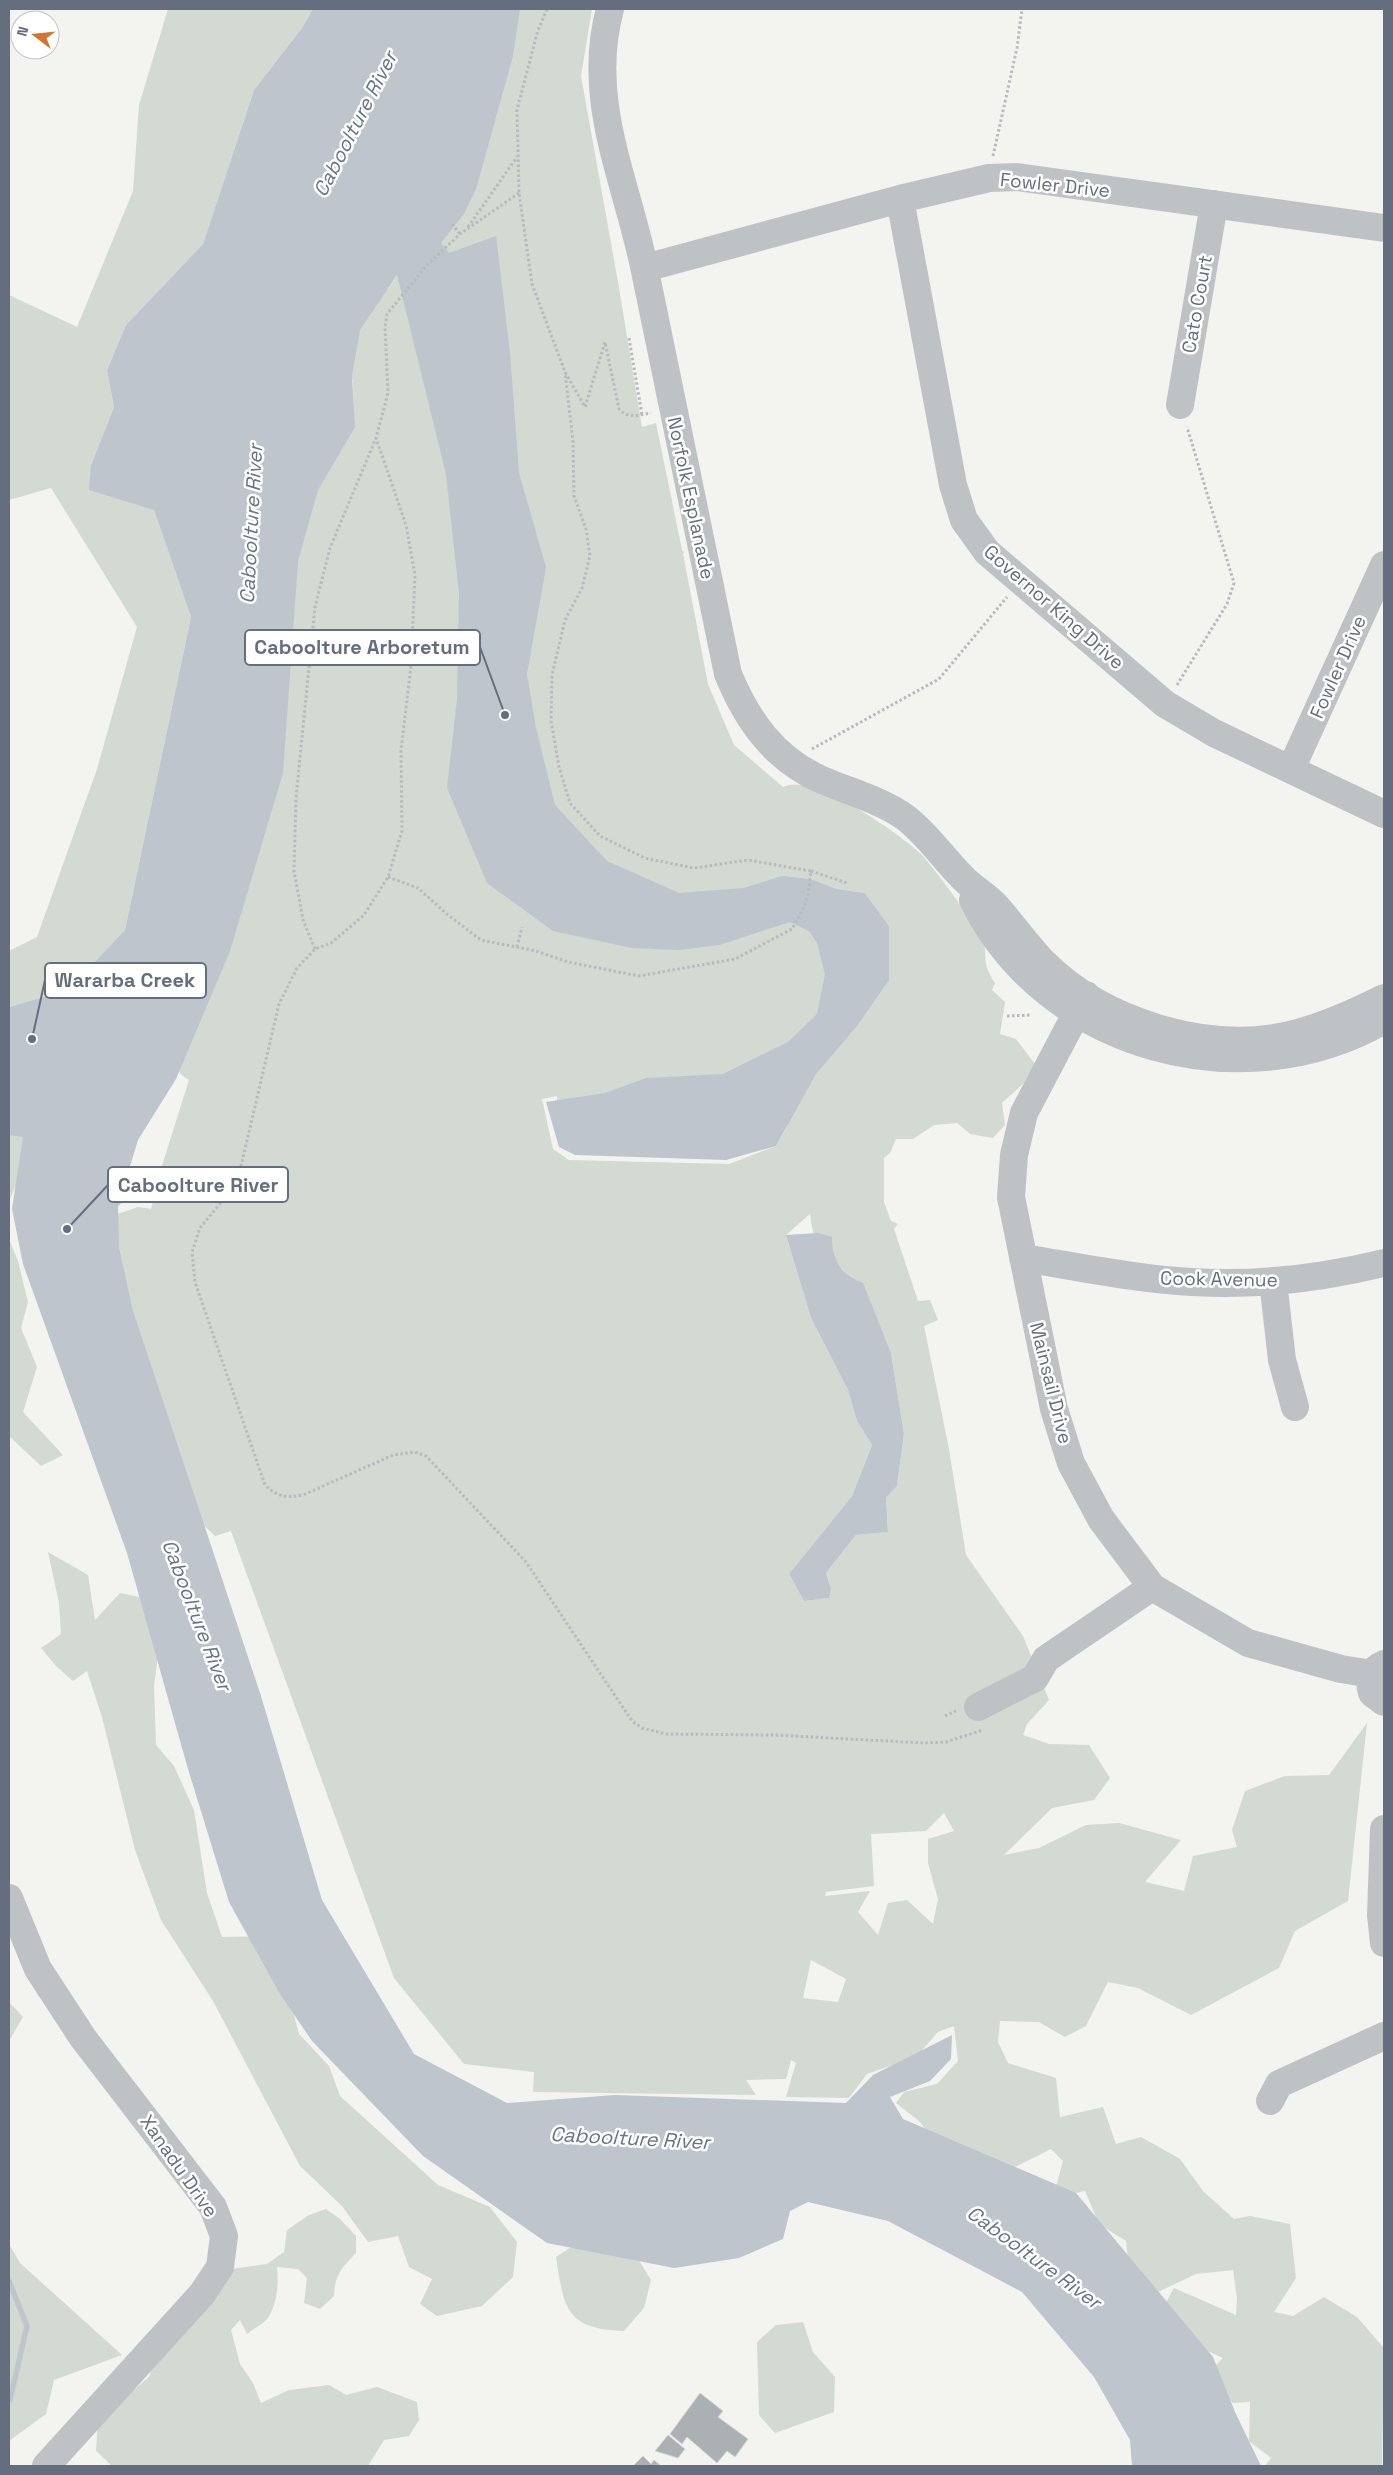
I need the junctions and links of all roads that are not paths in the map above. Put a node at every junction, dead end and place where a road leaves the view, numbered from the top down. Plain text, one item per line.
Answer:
1 (610, 9) edge
2 (900, 199) junction
3 (1214, 204) junction
4 (1384, 228) edge
5 (645, 268) junction
6 (1180, 404) road end
7 (1384, 564) edge
8 (1291, 769) junction
9 (1384, 814) edge
10 (1384, 998) edge
11 (1081, 1004) junction
12 (1384, 1020) edge
13 (1023, 1258) junction
14 (1384, 1263) edge
15 (1273, 1281) junction
16 (1295, 1407) dead end
17 (1152, 1587) junction
18 (1378, 1669) edge
19 (1384, 1702) edge
20 (981, 1718) road end
21 (1384, 1829) edge
22 (9, 1898) edge
23 (1384, 1943) edge
24 (1384, 2036) edge
25 (1270, 2101) dead end
26 (46, 2466) edge

1 - 5 street, Norfolk Esplanade
2 - 3 street, Fowler Drive
2 - 5 street, Fowler Drive
2 - 8 street, Governor King Drive
3 - 4 street, Fowler Drive
3 - 6 street, Cato Court
5 - 11 street, Norfolk Esplanade
7 - 8 street, Fowler Drive
8 - 9 street, Governor King Drive
10 - 11 street
11 - 12 street
11 - 13 street, Mainsail Drive
13 - 15 street, Cook Avenue
13 - 17 street, Mainsail Drive
14 - 15 street, Cook Avenue
15 - 16 street
17 - 18 street, Mainsail Drive
17 - 20 street
18 - 19 street
21 - 23 street
22 - 26 street, Xanadu Drive
24 - 25 street

